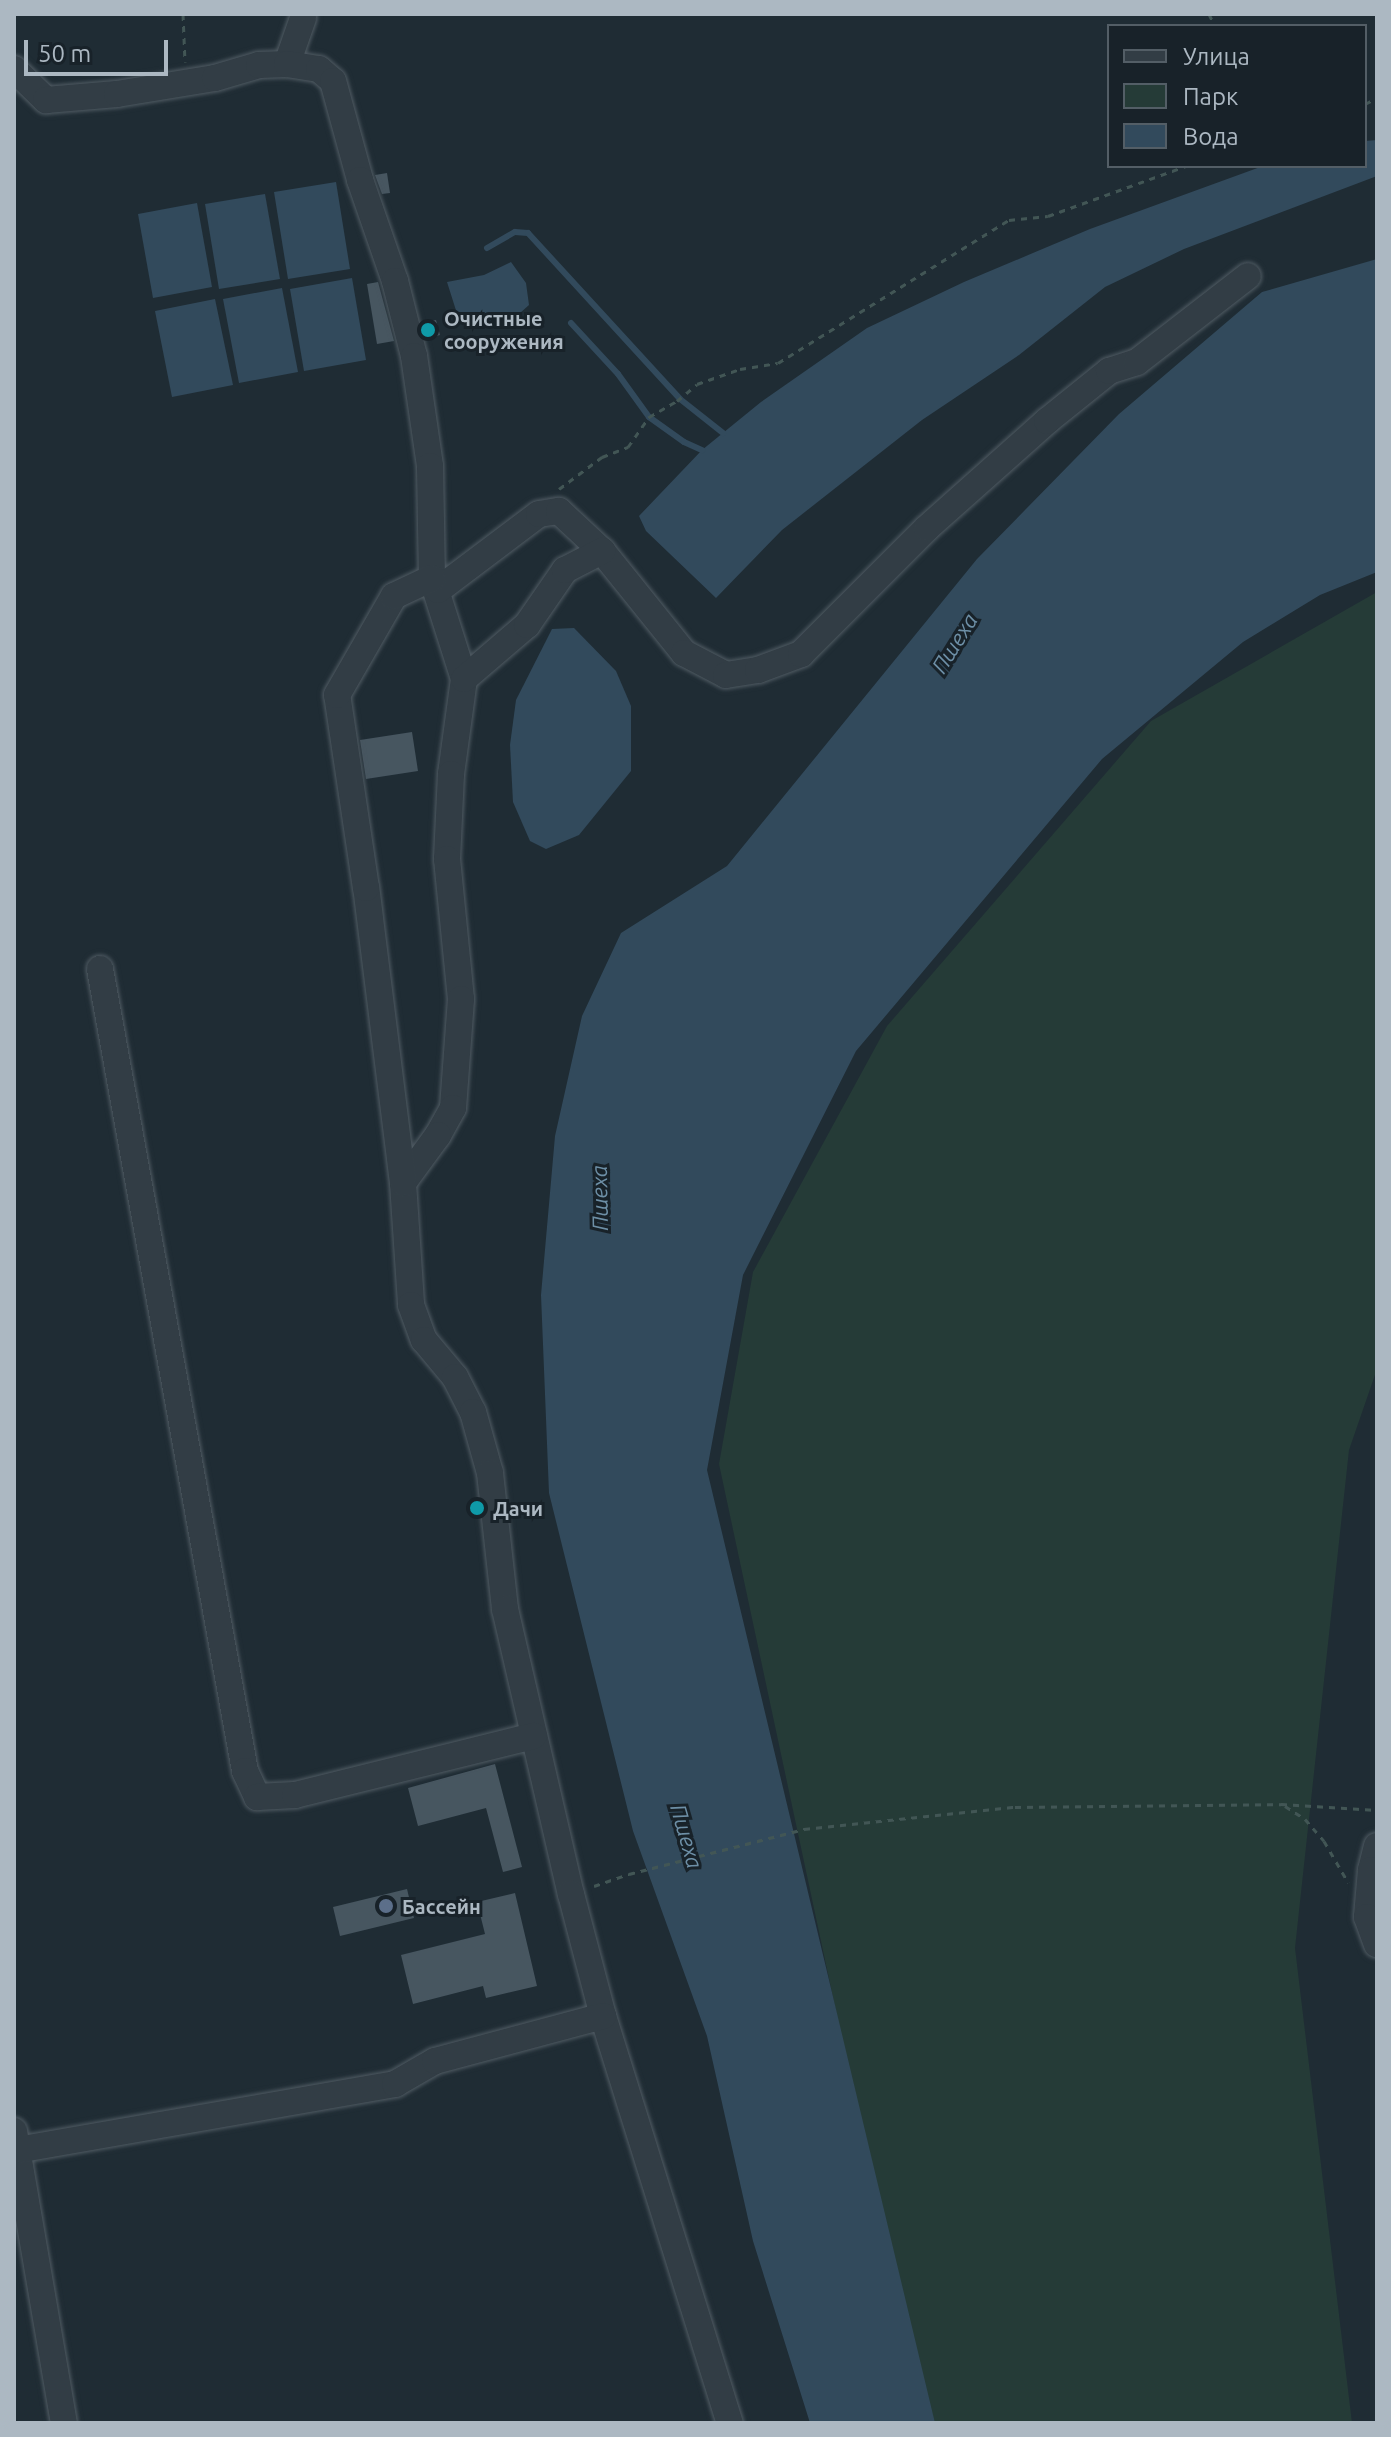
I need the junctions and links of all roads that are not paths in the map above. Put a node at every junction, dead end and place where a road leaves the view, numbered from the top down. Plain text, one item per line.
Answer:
1 (303, 18) dead end
2 (287, 64) junction
3 (14, 69) edge
4 (1248, 276) dead end
5 (602, 551) junction
6 (435, 584) junction
7 (464, 679) junction
8 (100, 969) dead end
9 (403, 1183) junction
10 (534, 1736) junction
11 (1377, 1846) edge
12 (1377, 1944) edge
13 (603, 2016) junction
14 (16, 2141) edge
15 (64, 2423) edge
16 (730, 2423) edge

1 - 2 lane
2 - 3 lane
2 - 6 lane
4 - 5 lane
5 - 6 lane
5 - 7 lane
6 - 7 lane
6 - 9 lane
7 - 9 lane
8 - 10 lane
9 - 10 lane
10 - 13 lane
11 - 12 lane
13 - 14 lane
13 - 16 lane
14 - 15 lane

